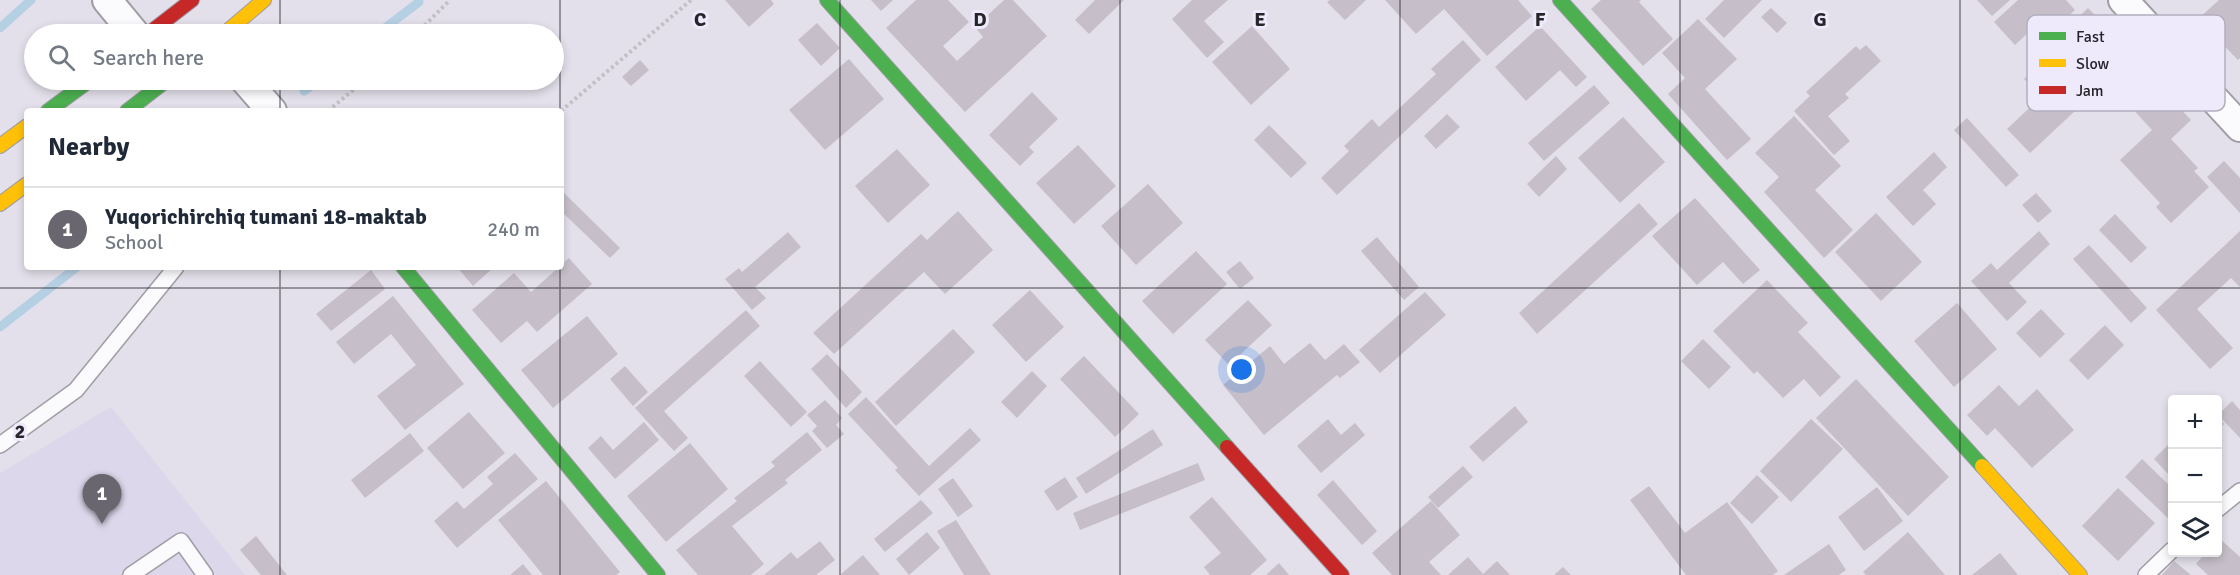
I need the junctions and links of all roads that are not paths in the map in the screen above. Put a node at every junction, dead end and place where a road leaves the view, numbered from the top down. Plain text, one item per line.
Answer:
1 (107, 0) edge
2 (192, 0) edge
3 (264, 0) edge
4 (827, 0) edge
5 (1560, 0) edge
6 (2123, 0) edge
7 (2137, 15) edge
8 (127, 24) edge
9 (161, 24) edge
10 (236, 24) edge
11 (76, 90) edge
12 (154, 90) edge
13 (254, 90) edge
14 (52, 108) edge
15 (130, 108) edge
16 (269, 108) edge
17 (2225, 111) edge
18 (2240, 127) edge
19 (24, 128) edge
20 (0, 146) edge
21 (24, 186) edge
22 (0, 204) edge
23 (174, 270) edge
24 (405, 270) edge
25 (0, 445) edge
26 (2240, 491) edge
27 (2222, 505) edge
28 (2168, 554) edge
29 (131, 575) edge
30 (205, 575) edge
31 (658, 575) edge
32 (1342, 575) edge
33 (2080, 575) edge
34 (2146, 575) edge

1 - 8 street
2 - 9 main road
3 - 10 main road
4 - 32 main road
5 - 33 main road
6 - 7 street
11 - 14 main road
12 - 15 main road
13 - 16 street
17 - 18 street
19 - 20 main road
21 - 22 main road
23 - 25 lane
24 - 31 main road
26 - 27 lane
28 - 34 lane
29 - 30 lane

